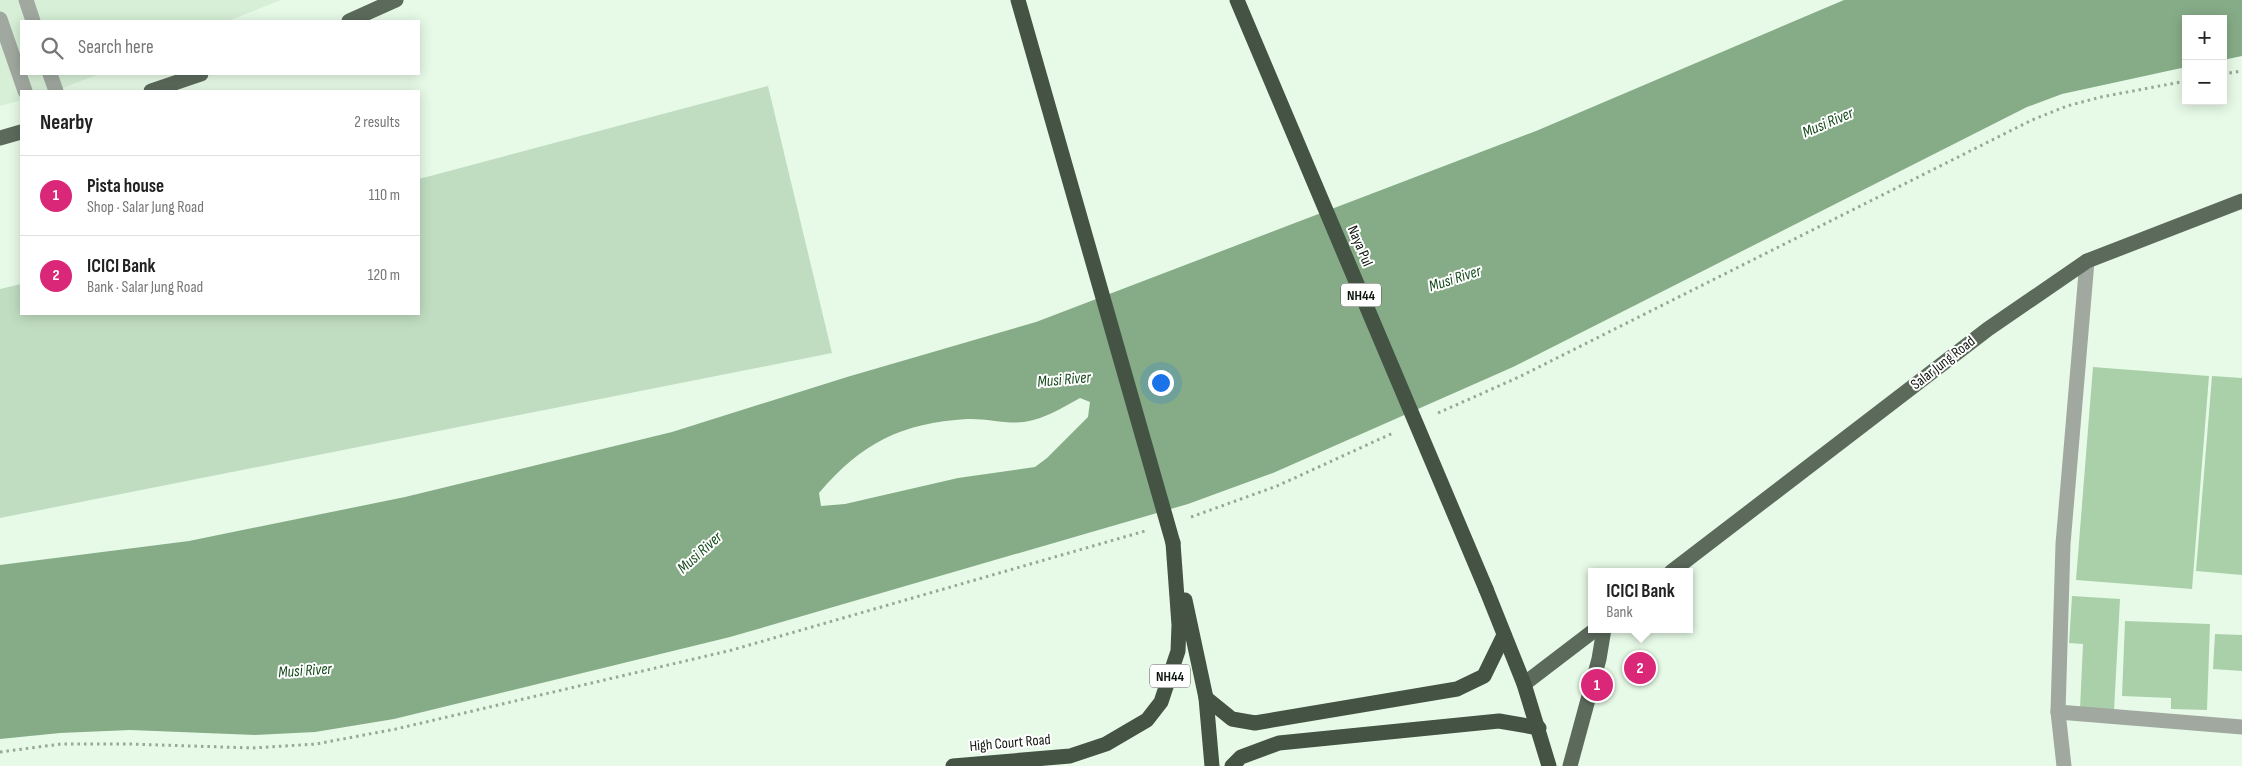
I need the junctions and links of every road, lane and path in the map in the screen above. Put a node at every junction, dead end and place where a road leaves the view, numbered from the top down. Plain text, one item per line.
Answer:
1 (26, 0) edge
2 (396, 0) edge
3 (1018, 0) edge
4 (1238, 0) edge
5 (0, 19) edge
6 (33, 20) edge
7 (351, 20) edge
8 (2242, 71) edge
9 (2227, 73) edge
10 (20, 74) edge
11 (20, 75) edge
12 (50, 75) edge
13 (198, 75) edge
14 (2182, 82) edge
15 (26, 90) edge
16 (56, 90) edge
17 (155, 90) edge
18 (20, 132) edge
19 (0, 138) edge
20 (2242, 202) edge
21 (2087, 261) junction
22 (1429, 417) dead end
23 (1402, 429) dead end
24 (1191, 518) dead end
25 (1152, 528) dead end
26 (1173, 543) junction
27 (1676, 568) edge
28 (1591, 633) edge
29 (1603, 633) edge
30 (1504, 635) junction
31 (1524, 684) junction
32 (1206, 698) junction
33 (2058, 712) junction
34 (2242, 727) edge
35 (1539, 728) junction
36 (0, 752) edge
37 (953, 766) edge
38 (1212, 766) edge
39 (1232, 766) edge
40 (1549, 766) edge
41 (1570, 766) edge
42 (2064, 766) edge

1 - 6 street
2 - 7 main road
3 - 26 highway, NH44, bridge
4 - 30 highway, Naya Pul / NH44, bridge
5 - 10 street
8 - 9 path
11 - 15 street
12 - 16 street
13 - 17 main road
14 - 22 path
18 - 19 main road
20 - 21 main road, Salar Jung Road
21 - 27 main road, Salar Jung Road
21 - 33 street
23 - 24 path
25 - 36 path
26 - 32 highway
26 - 37 highway, High Court Road / NH44
28 - 31 main road
29 - 41 main road
30 - 31 highway, NH44
30 - 32 highway
31 - 35 highway, NH44
32 - 38 highway, NH44
33 - 34 street
33 - 42 street
35 - 39 highway
35 - 40 highway, NH44

